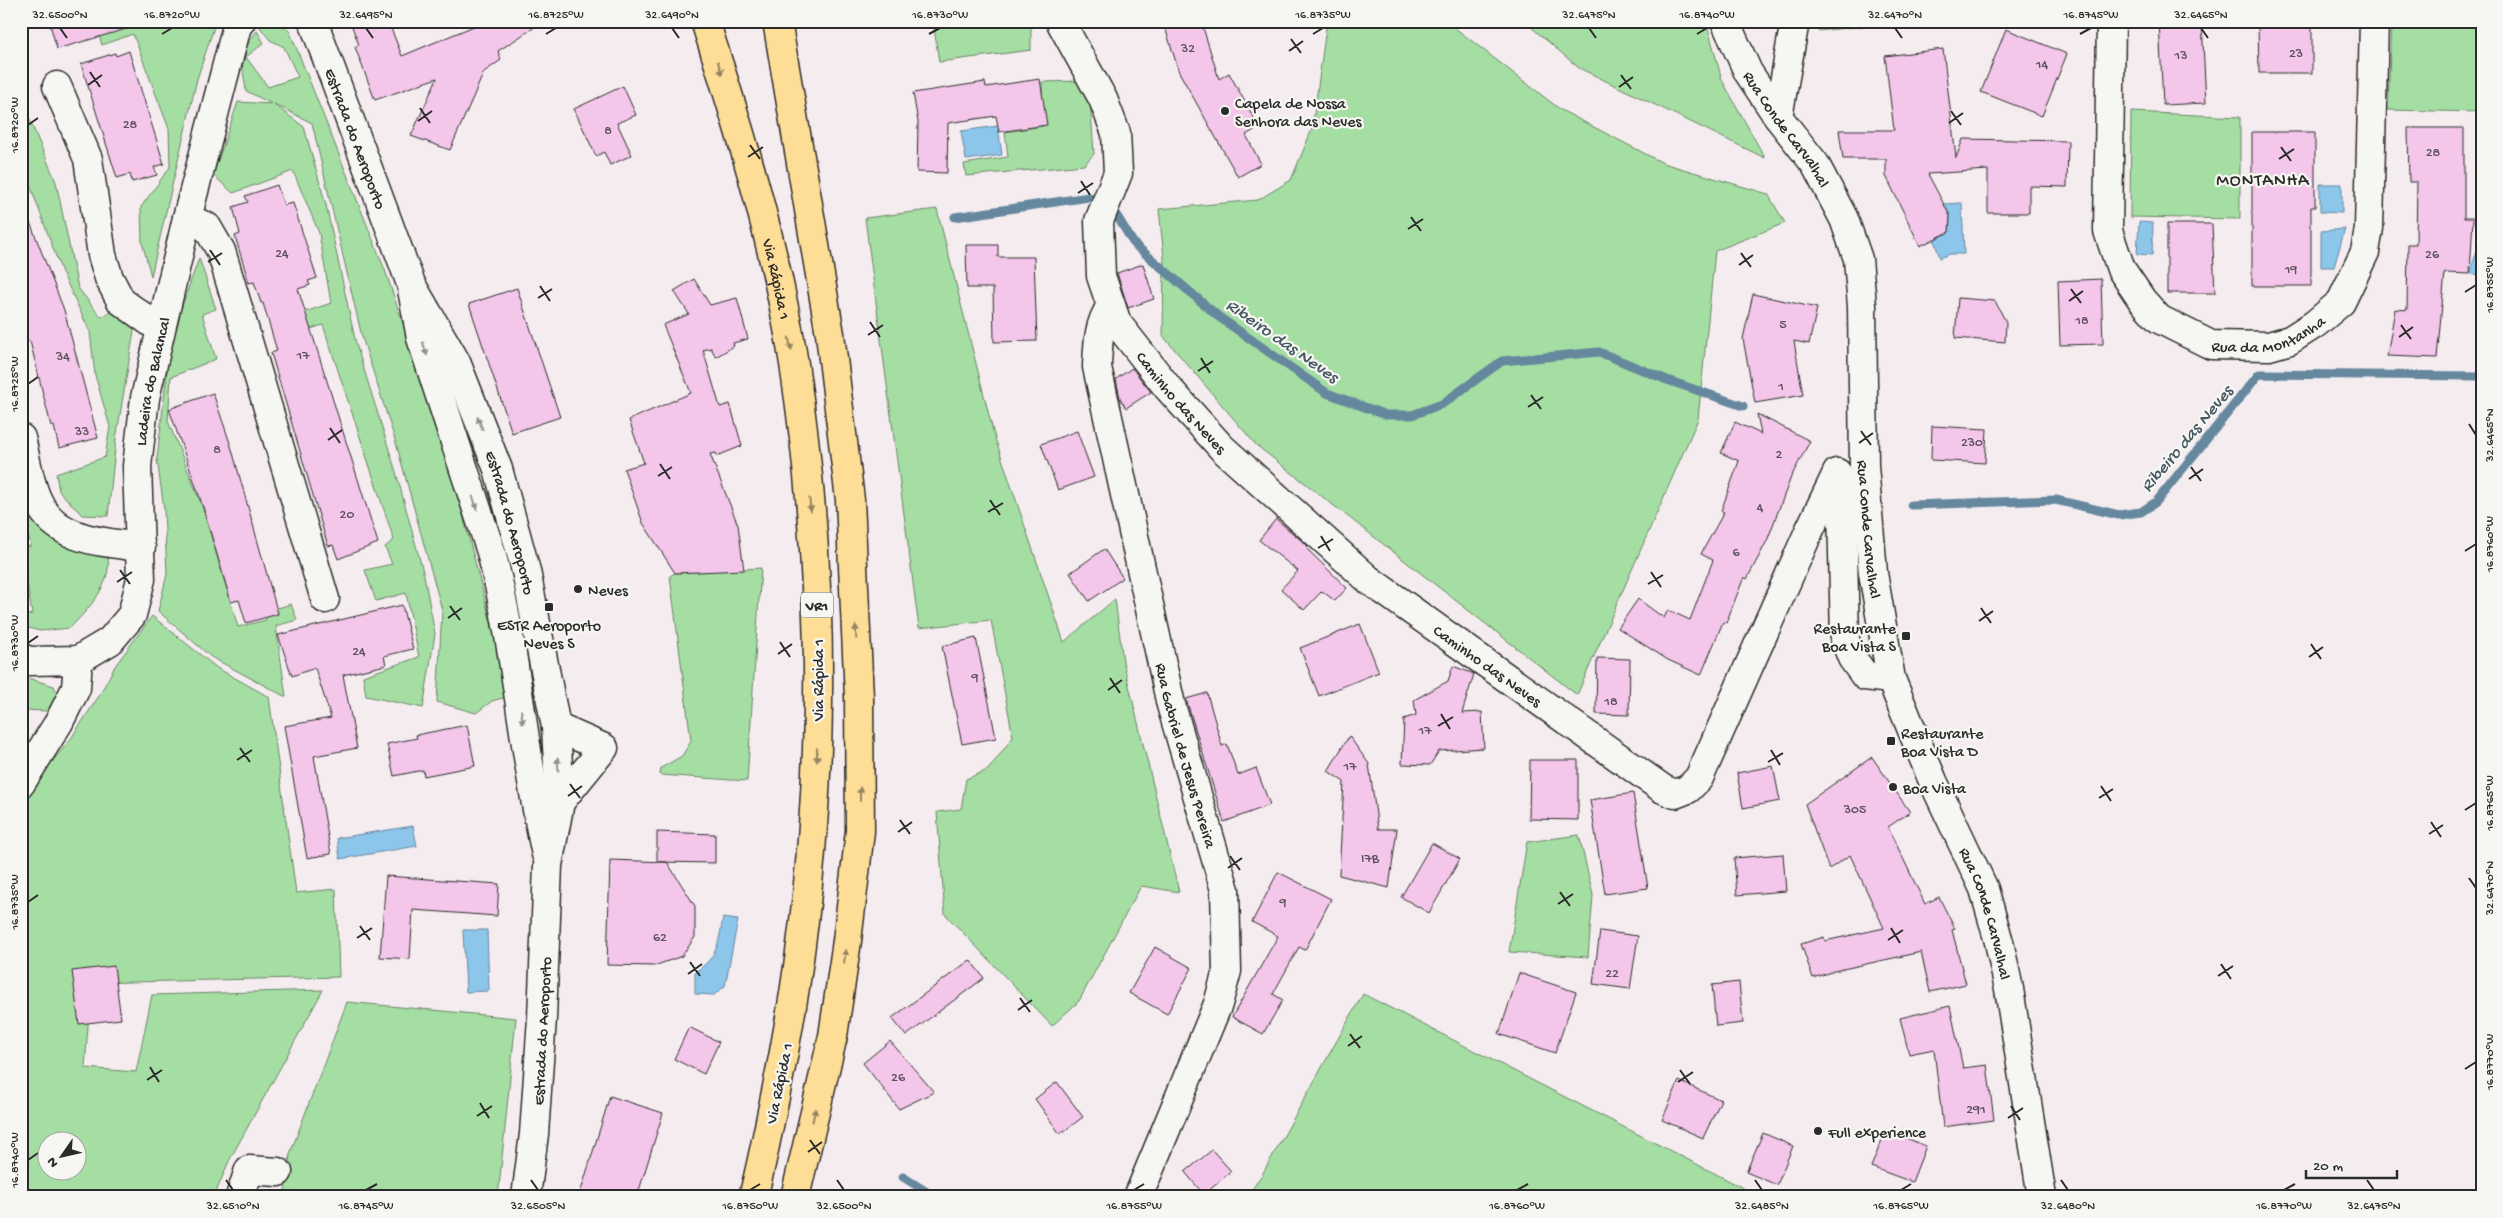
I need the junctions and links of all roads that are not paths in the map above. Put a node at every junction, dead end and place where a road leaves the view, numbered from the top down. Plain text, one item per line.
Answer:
1 (313, 21) edge
2 (706, 21) edge
3 (777, 21) edge
4 (1060, 21) edge
5 (1725, 21) edge
6 (1795, 21) edge
7 (2111, 21) edge
8 (2374, 21) edge
9 (238, 23) edge
10 (57, 86) dead end
11 (1778, 117) junction
12 (187, 218) junction
13 (411, 284) junction
14 (1111, 306) junction
15 (160, 329) junction
16 (21, 438) edge
17 (141, 547) junction
18 (500, 583) junction
19 (325, 599) dead end
20 (21, 658) edge
21 (78, 660) junction
22 (1891, 679) junction
23 (556, 727) junction
24 (21, 783) edge
25 (560, 802) junction
26 (548, 865) junction
27 (278, 1172) dead end
28 (240, 1197) edge
29 (526, 1197) edge
30 (753, 1197) edge
31 (795, 1197) edge
32 (1138, 1197) edge
33 (2042, 1197) edge

1 - 13 street, Estrada do Aeroporto
2 -> 30 highway, Via Rápida 1 / VR1
31 -> 3 highway, VR1
4 - 14 street, Caminho das Neves
5 - 11 street, Rua Conde Carvalhal
6 - 11 street
7 - 8 street, Rua da Montanha
9 - 12 street, Ladeira do Balancal
10 - 15 street
11 - 22 street, Rua Conde Carvalhal
12 - 15 street, Ladeira do Balancal
12 - 19 street
13 -> 18 street, Estrada do Aeroporto
23 -> 13 street, Estrada do Aeroporto
14 - 22 street, Caminho das Neves
14 - 32 street, Rua Gabriel de Jesus Pereira
15 - 17 street, Ladeira do Balancal
16 - 17 street
17 - 21 street, Ladeira do Balancal
18 - 23 street
18 -> 26 street, Estrada do Aeroporto
20 - 21 street, Ladeira do Balancal
21 - 24 street
22 - 33 street, Rua Conde Carvalhal
25 -> 23 street, Estrada do Aeroporto
23 - 25 street
25 - 26 street, Estrada do Aeroporto
26 - 29 street, Estrada do Aeroporto
27 - 28 street

